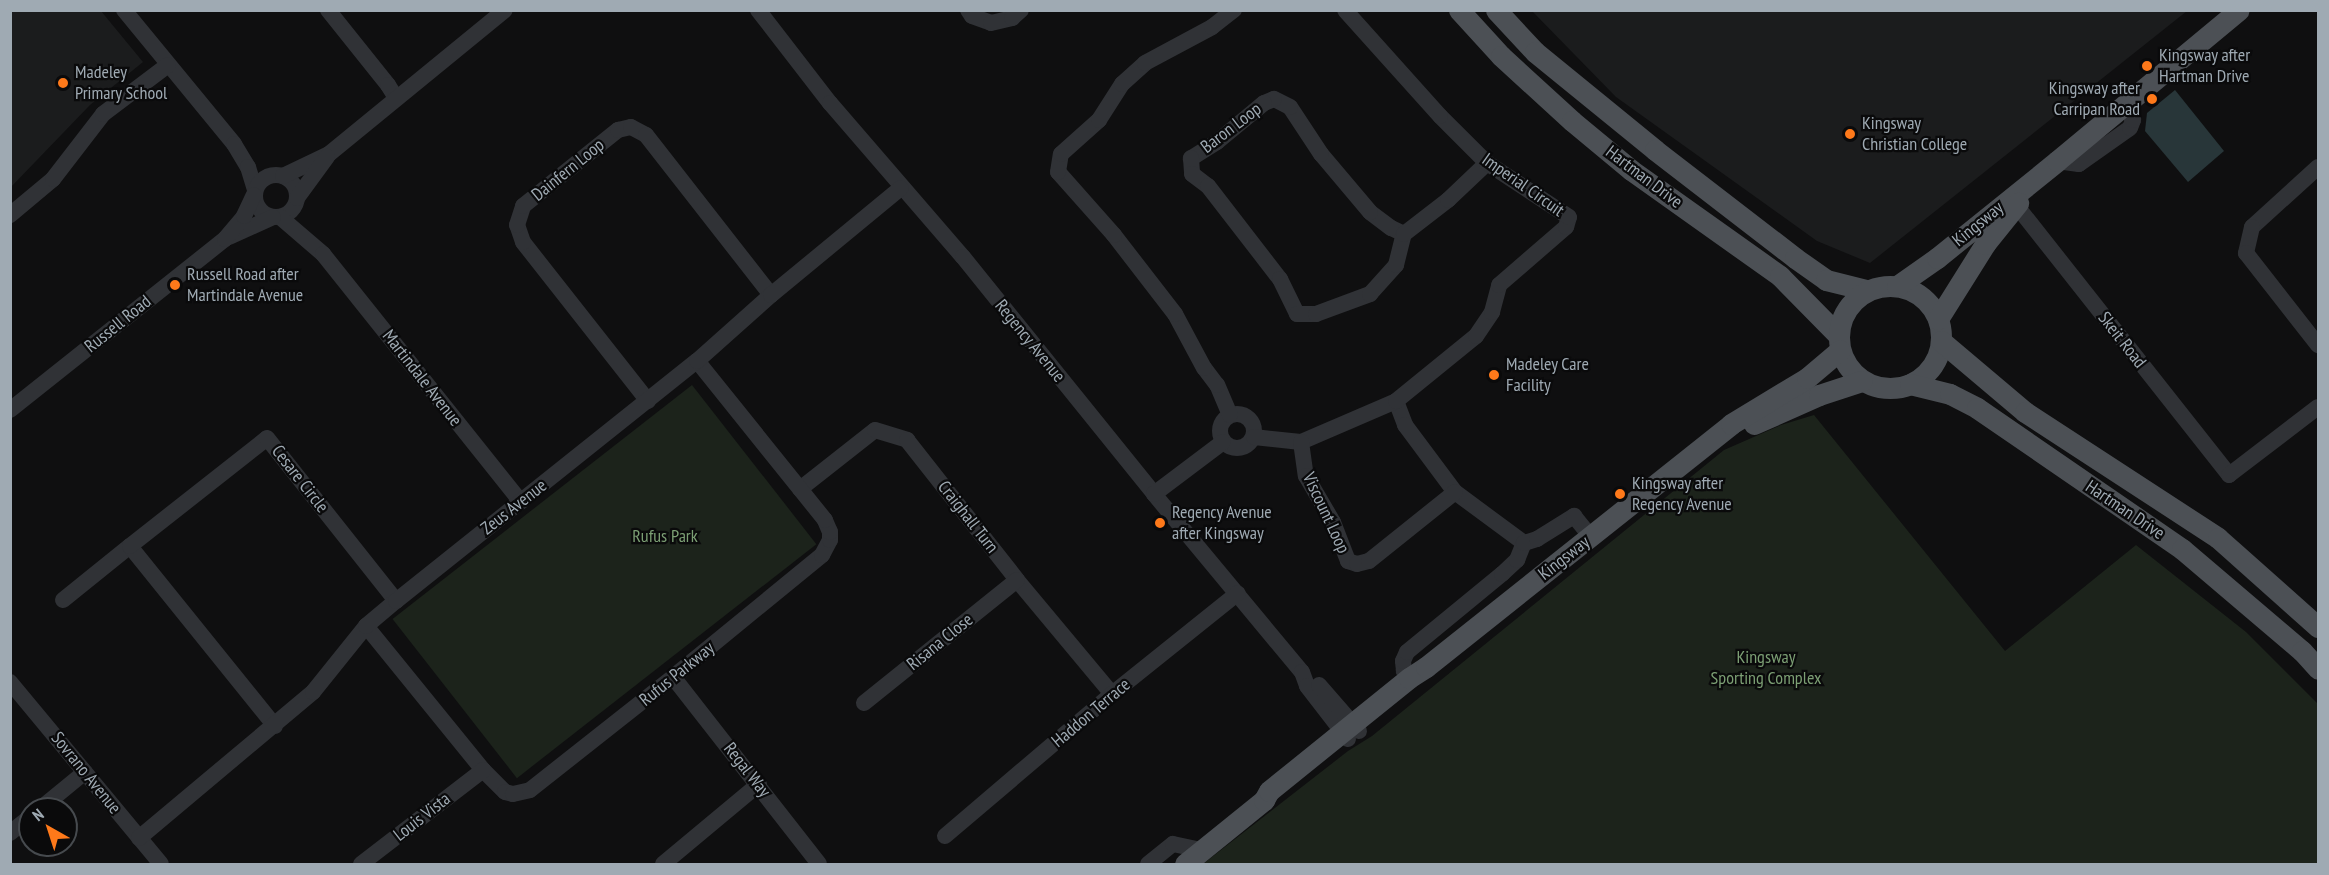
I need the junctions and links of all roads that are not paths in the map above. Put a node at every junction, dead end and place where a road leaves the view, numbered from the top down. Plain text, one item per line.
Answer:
1 (124, 10) edge
2 (328, 10) edge
3 (505, 10) edge
4 (968, 10) edge
5 (1021, 10) edge
6 (1234, 10) edge
7 (1345, 10) edge
8 (1459, 10) edge
9 (1496, 10) edge
10 (2232, 12) edge
11 (767, 14) edge
12 (168, 65) junction
13 (396, 98) junction
14 (234, 144) junction
15 (329, 154) junction
16 (2057, 161) junction
17 (1488, 163) junction
18 (2319, 167) edge
19 (279, 175) junction
20 (901, 188) junction
21 (255, 193) junction
22 (296, 201) junction
23 (2016, 205) junction
24 (10, 215) edge
25 (277, 217) junction
26 (1404, 234) junction
27 (225, 239) junction
28 (323, 254) junction
29 (1897, 286) junction
30 (1866, 290) junction
31 (771, 295) junction
32 (1938, 319) junction
33 (1941, 341) junction
34 (1839, 342) junction
35 (2319, 345) edge
36 (697, 361) junction
37 (1862, 381) junction
38 (1910, 384) junction
39 (648, 401) junction
40 (1396, 401) junction
41 (2319, 407) edge
42 (10, 410) edge
43 (1230, 415) junction
44 (1254, 437) junction
45 (1223, 442) junction
46 (1301, 442) junction
47 (1701, 449) junction
48 (800, 489) junction
49 (1455, 492) junction
50 (1154, 495) junction
51 (520, 502) junction
52 (1591, 537) junction
53 (1524, 543) junction
54 (130, 546) junction
55 (1017, 580) junction
56 (1238, 593) junction
57 (63, 600) dead end
58 (396, 601) junction
59 (366, 626) junction
60 (2319, 627) edge
61 (2319, 669) edge
62 (1418, 673) junction
63 (673, 677) junction
64 (10, 682) edge
65 (1112, 694) junction
66 (864, 703) dead end
67 (275, 726) junction
68 (1351, 731) junction
69 (483, 770) junction
70 (85, 772) junction
71 (759, 784) junction
72 (55, 797) edge
73 (945, 836) dead end
74 (139, 838) junction
75 (1202, 850) junction
76 (161, 864) edge
77 (361, 864) edge
78 (663, 864) edge
79 (819, 864) edge
80 (1148, 864) edge
81 (1185, 864) edge

1 - 12 street
2 - 13 street
3 - 13 street
4 - 5 street
6 - 43 street
7 - 17 street, Imperial Circuit
8 - 34 main road, Hartman Drive
9 - 30 main road, Hartman Drive
10 - 16 main road, Kingsway
11 - 20 street, Regency Avenue
12 - 14 street
12 - 24 street
13 - 15 street
14 - 19 street
14 - 21 street
15 - 19 street
15 - 22 street
16 - 23 main road, Kingsway
16 - 29 main road, Kingsway
17 - 26 street
17 - 40 street, Imperial Circuit
18 - 35 street
19 - 21 street
19 - 22 street
20 - 31 street, Zeus Avenue
20 - 50 street, Regency Avenue
21 - 25 street
21 - 27 street, Russell Road
22 - 25 street
22 - 28 street, Martindale Avenue
23 - 32 main road, Kingsway
23 - 41 street, Skeit Road
25 - 27 street, Russell Road
25 - 28 street, Martindale Avenue
26 - 26 street, Baron Loop
27 - 42 street, Russell Road
28 - 51 street, Martindale Avenue
29 - 30 main road
29 - 32 main road
30 - 34 main road
31 - 36 street, Zeus Avenue
31 - 39 street, Dainfern Loop
32 - 33 main road
33 - 38 main road
33 - 60 main road, Hartman Drive
34 - 37 main road
34 - 47 main road, Kingsway
36 - 39 street, Zeus Avenue
36 - 48 street, Rufus Parkway
37 - 38 main road
37 - 47 main road, Kingsway
38 - 61 main road, Hartman Drive
39 - 51 street, Zeus Avenue
40 - 46 street, Imperial Circuit
40 - 49 street
43 - 44 street
43 - 45 street
44 - 45 street, Imperial Circuit
44 - 46 street, Imperial Circuit
45 - 50 street
46 - 49 street, Viscount Loop
47 - 52 main road, Kingsway
48 - 55 street, Craighall Turn
48 - 63 street, Rufus Parkway
49 - 53 street
50 - 56 street, Regency Avenue
51 - 58 street, Zeus Avenue
52 - 53 street
52 - 62 main road, Kingsway
53 - 62 street
54 - 57 street, Cesare Circle
54 - 58 street, Cesare Circle
54 - 67 street
55 - 65 street, Craighall Turn
55 - 66 street, Risana Close
56 - 65 street, Haddon Terrace
56 - 68 street, Regency Avenue
58 - 59 street, Zeus Avenue
59 - 67 street, Zeus Avenue
59 - 69 street, Rufus Parkway
62 - 68 main road, Kingsway
63 - 69 street, Rufus Parkway
63 - 71 street, Regal Way
64 - 70 street, Sovrano Avenue
65 - 73 street, Haddon Terrace
67 - 74 street, Zeus Avenue
68 - 75 main road, Kingsway
69 - 77 street, Louis Vista
70 - 72 street
70 - 74 street, Sovrano Avenue
71 - 78 street
71 - 79 street, Regal Way
74 - 76 street, Sovrano Avenue
75 - 80 street
75 - 81 main road, Kingsway

